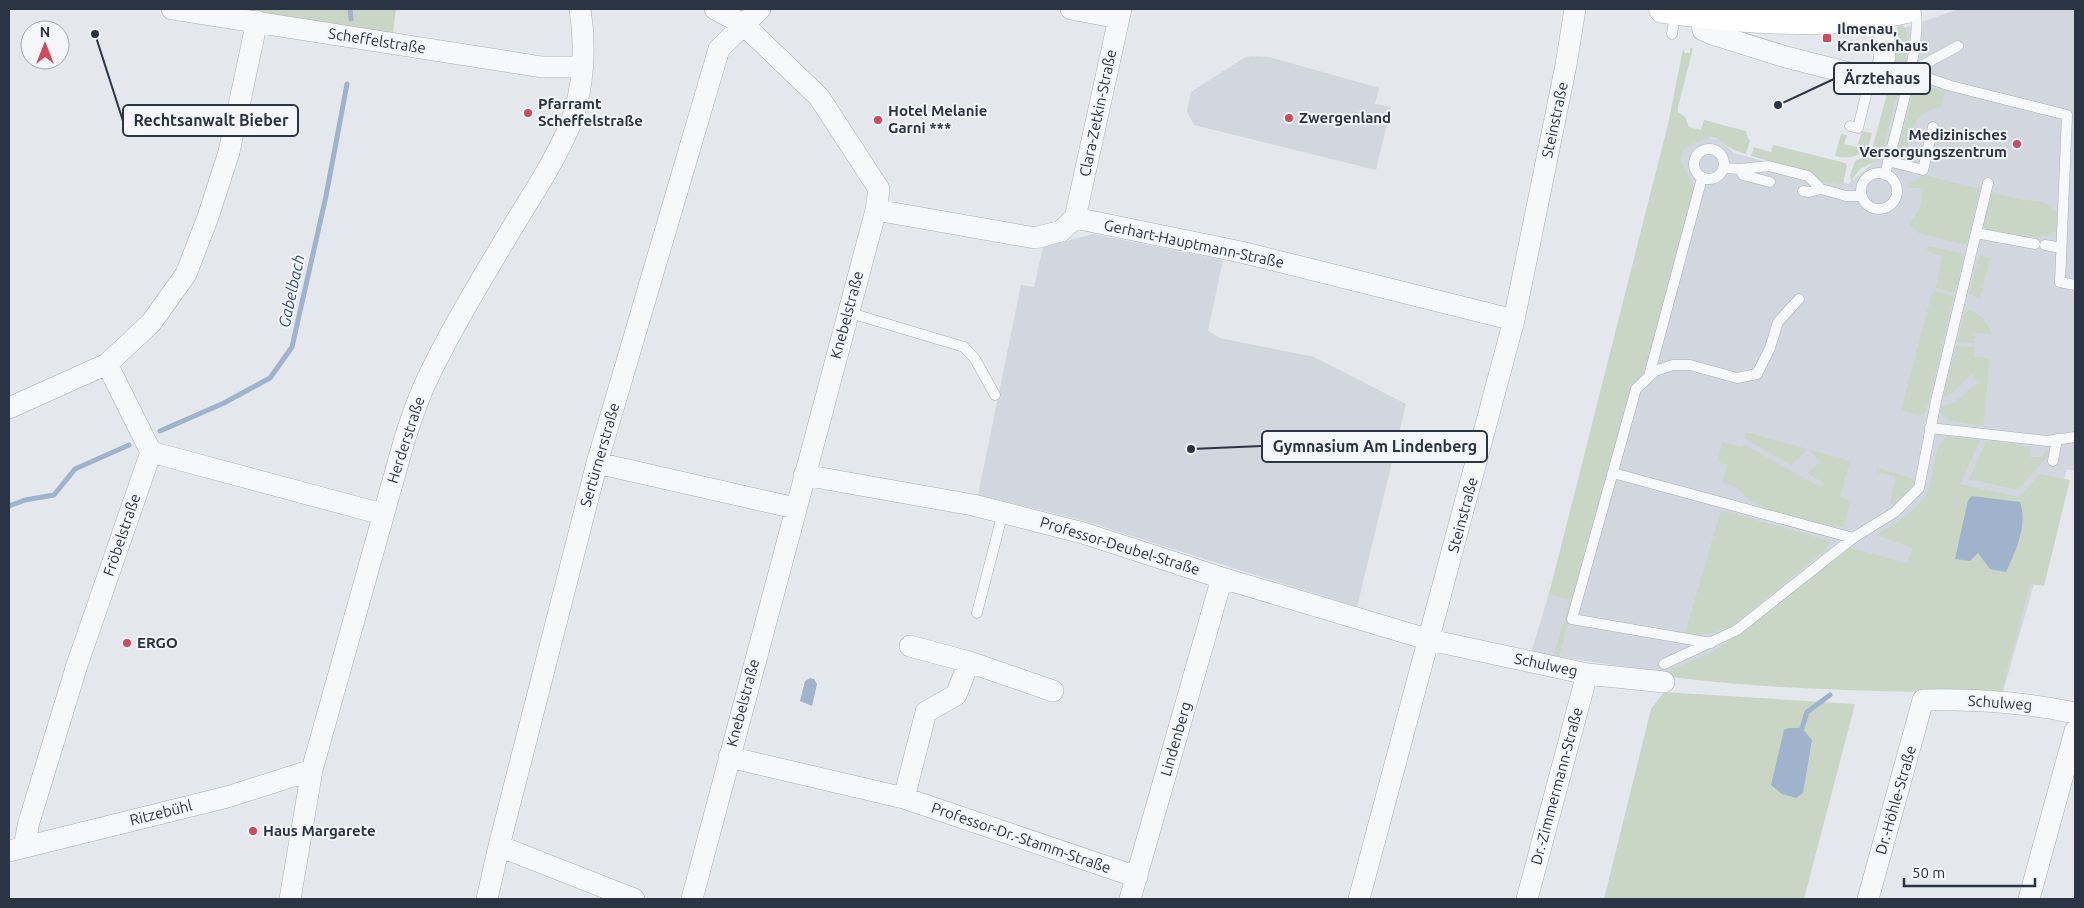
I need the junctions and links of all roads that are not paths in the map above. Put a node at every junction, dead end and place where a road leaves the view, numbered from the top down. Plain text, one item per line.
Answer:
1 (172, 9) edge
2 (580, 9) edge
3 (714, 9) edge
4 (760, 9) edge
5 (1071, 9) edge
6 (1575, 9) edge
7 (1915, 9) edge
8 (1893, 12) edge
9 (1120, 13) edge
10 (1678, 16) edge
11 (257, 21) junction
12 (743, 24) junction
13 (1958, 46) dead end
14 (582, 67) junction
15 (1910, 72) junction
16 (1870, 78) junction
17 (1850, 126) dead end
18 (1933, 127) dead end
19 (1888, 160) junction
20 (1724, 168) junction
21 (1740, 169) junction
22 (1885, 175) junction
23 (1702, 178) junction
24 (1770, 182) dead end
25 (1988, 183) dead end
26 (1821, 189) junction
27 (1803, 191) dead end
28 (1862, 196) junction
29 (876, 210) junction
30 (1075, 218) junction
31 (1976, 233) junction
32 (2061, 248) junction
33 (2075, 285) edge
34 (1799, 300) dead end
35 (847, 312) junction
36 (1514, 320) junction
37 (107, 364) junction
38 (1648, 377) junction
39 (995, 395) dead end
40 (9, 408) edge
41 (1930, 428) junction
42 (2075, 437) edge
43 (2057, 439) junction
44 (151, 452) junction
45 (2053, 460) dead end
46 (597, 463) junction
47 (1613, 473) junction
48 (804, 475) junction
49 (795, 508) junction
50 (1003, 512) junction
51 (382, 514) junction
52 (1853, 538) junction
53 (1222, 578) junction
54 (977, 613) dead end
55 (1430, 640) junction
56 (1711, 643) junction
57 (910, 646) dead end
58 (969, 662) junction
59 (1664, 673) joint
60 (1587, 674) junction
61 (1053, 691) dead end
62 (1923, 700) joint
63 (2075, 713) edge
64 (2075, 731) edge
65 (729, 757) junction
66 (312, 770) junction
67 (904, 798) junction
68 (499, 846) junction
69 (17, 849) edge
70 (1137, 877) junction
71 (290, 899) edge
72 (487, 899) edge
73 (634, 899) edge
74 (692, 899) edge
75 (1130, 899) edge
76 (1359, 899) edge
77 (1527, 899) edge
78 (1868, 899) edge
79 (2029, 899) edge

1 - 11 street, Scheffelstraße
2 - 14 street, Herderstraße
3 - 12 street, Knebelstraße
4 - 12 street, Sertürnerstraße
5 - 9 street
6 - 36 street, Steinstraße
7 - 15 lane
8 - 10 street
8 - 16 street
9 - 30 street, Clara-Zetkin-Straße
10 - 16 street
11 - 14 street, Scheffelstraße
11 - 37 street
12 - 29 street, Knebelstraße
12 - 46 street, Sertürnerstraße
13 - 15 lane
14 - 51 street, Herderstraße
15 - 19 lane
15 - 32 lane
16 - 17 lane
18 - 19 lane
19 - 22 lane
20 - 21 lane
20 - 23 lane
20 - 23 lane
21 - 24 lane
21 - 26 lane
22 - 28 lane
22 - 28 lane
23 - 38 lane
25 - 31 lane
26 - 27 lane
26 - 28 lane
29 - 30 street
29 - 35 street, Knebelstraße
30 - 36 street, Gerhart-Hauptmann-Straße
31 - 32 lane
31 - 41 lane
32 - 33 lane
34 - 38 lane
35 - 39 lane
35 - 48 street, Knebelstraße
36 - 55 street, Steinstraße
37 - 40 street
37 - 44 street
38 - 47 lane
41 - 43 lane
41 - 52 lane
42 - 43 lane
43 - 45 lane
44 - 51 street
44 - 69 street, Fröbelstraße
46 - 49 street
46 - 68 street, Sertürnerstraße
47 - 52 lane
47 - 56 lane
48 - 49 street, Knebelstraße
48 - 50 street, Professor-Deubel-Straße
49 - 65 street, Knebelstraße
50 - 53 street, Professor-Deubel-Straße
50 - 54 lane
51 - 66 street, Herderstraße
52 - 56 lane
53 - 55 street, Professor-Deubel-Straße
53 - 70 street, Lindenberg
55 - 60 street, Schulweg
55 - 76 street, Steinstraße
56 - 59 lane
57 - 58 street
58 - 61 street
58 - 67 street
59 - 60 street, Schulweg
60 - 77 street, Dr.-Zimmermann-Straße
62 - 63 street, Schulweg
62 - 78 street, Dr.-Höhle-Straße
64 - 79 street
65 - 67 street, Professor-Dr.-Stamm-Straße
65 - 74 street, Knebelstraße
66 - 69 street, Ritzebühl
66 - 71 street, Herderstraße
67 - 70 street, Professor-Dr.-Stamm-Straße
68 - 72 street, Sertürnerstraße
68 - 73 street
70 - 75 street, Lindenberg

